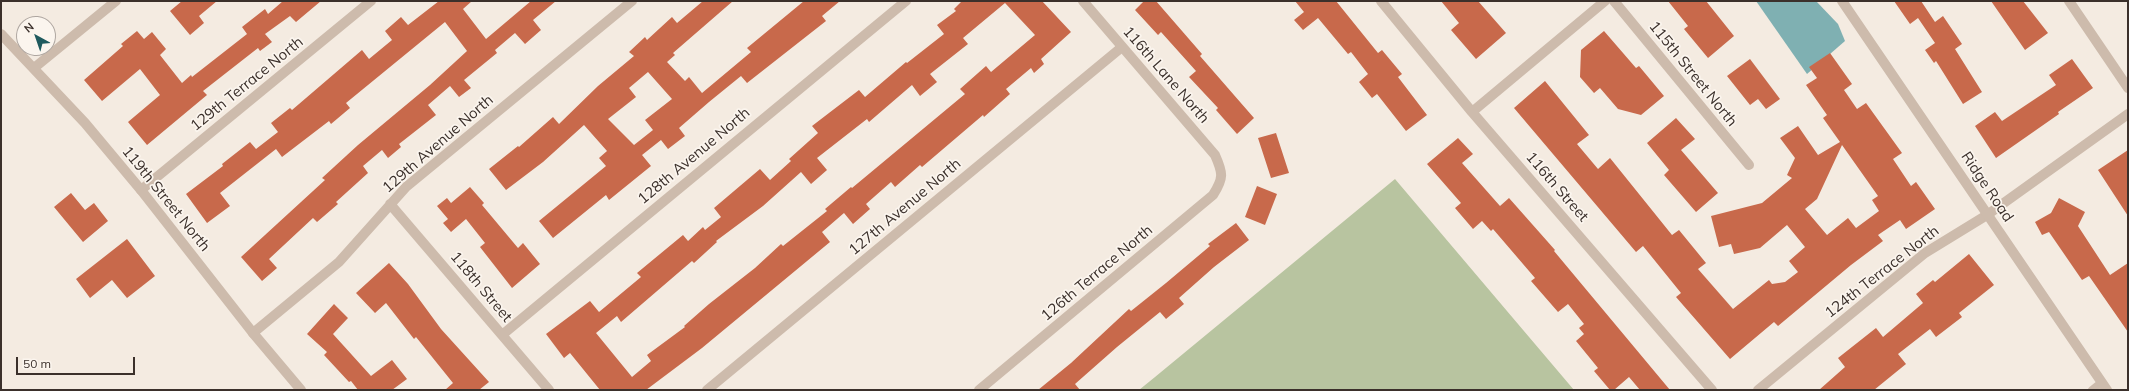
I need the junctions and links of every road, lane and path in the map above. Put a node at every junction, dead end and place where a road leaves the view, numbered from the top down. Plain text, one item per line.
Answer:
1 (116, 1) edge
2 (371, 1) edge
3 (632, 1) edge
4 (906, 1) edge
5 (1083, 1) edge
6 (1381, 1) edge
7 (1605, 1) edge
8 (1614, 1) edge
9 (1842, 1) edge
10 (2069, 1) edge
11 (1, 34) edge
12 (1122, 48) junction
13 (34, 68) junction
14 (2128, 88) edge
15 (1472, 112) junction
16 (2128, 114) edge
17 (1749, 166) dead end
18 (1222, 171) joint
19 (141, 190) junction
20 (390, 204) junction
21 (1987, 215) junction
22 (253, 333) junction
23 (502, 335) junction
24 (2104, 386) edge
25 (301, 390) edge
26 (549, 390) edge
27 (707, 390) edge
28 (979, 390) edge
29 (1712, 390) edge
30 (1758, 390) edge
31 (2092, 390) edge

1 - 13 street
2 - 19 street, 129th Terrace North
3 - 20 street, 129th Avenue North
4 - 23 street, 128th Avenue North
5 - 12 street, 116th Lane North
6 - 15 street, 116th Street
7 - 15 street
8 - 17 street, 115th Street North
9 - 21 street, Ridge Road
10 - 14 street
11 - 13 street, 119th Street North
12 - 18 street, 116th Lane North
12 - 27 street, 127th Avenue North
13 - 19 street, 119th Street North
15 - 29 street, 116th Street
16 - 21 street, 124th Terrace North
18 - 28 street, 126th Terrace North
19 - 22 street, 119th Street North
20 - 22 street, 129th Avenue North
20 - 23 street, 118th Street
21 - 24 street, Ridge Road
21 - 30 street, 124th Terrace North
22 - 25 street, 119th Street North
23 - 26 street, 118th Street
24 - 31 lane

